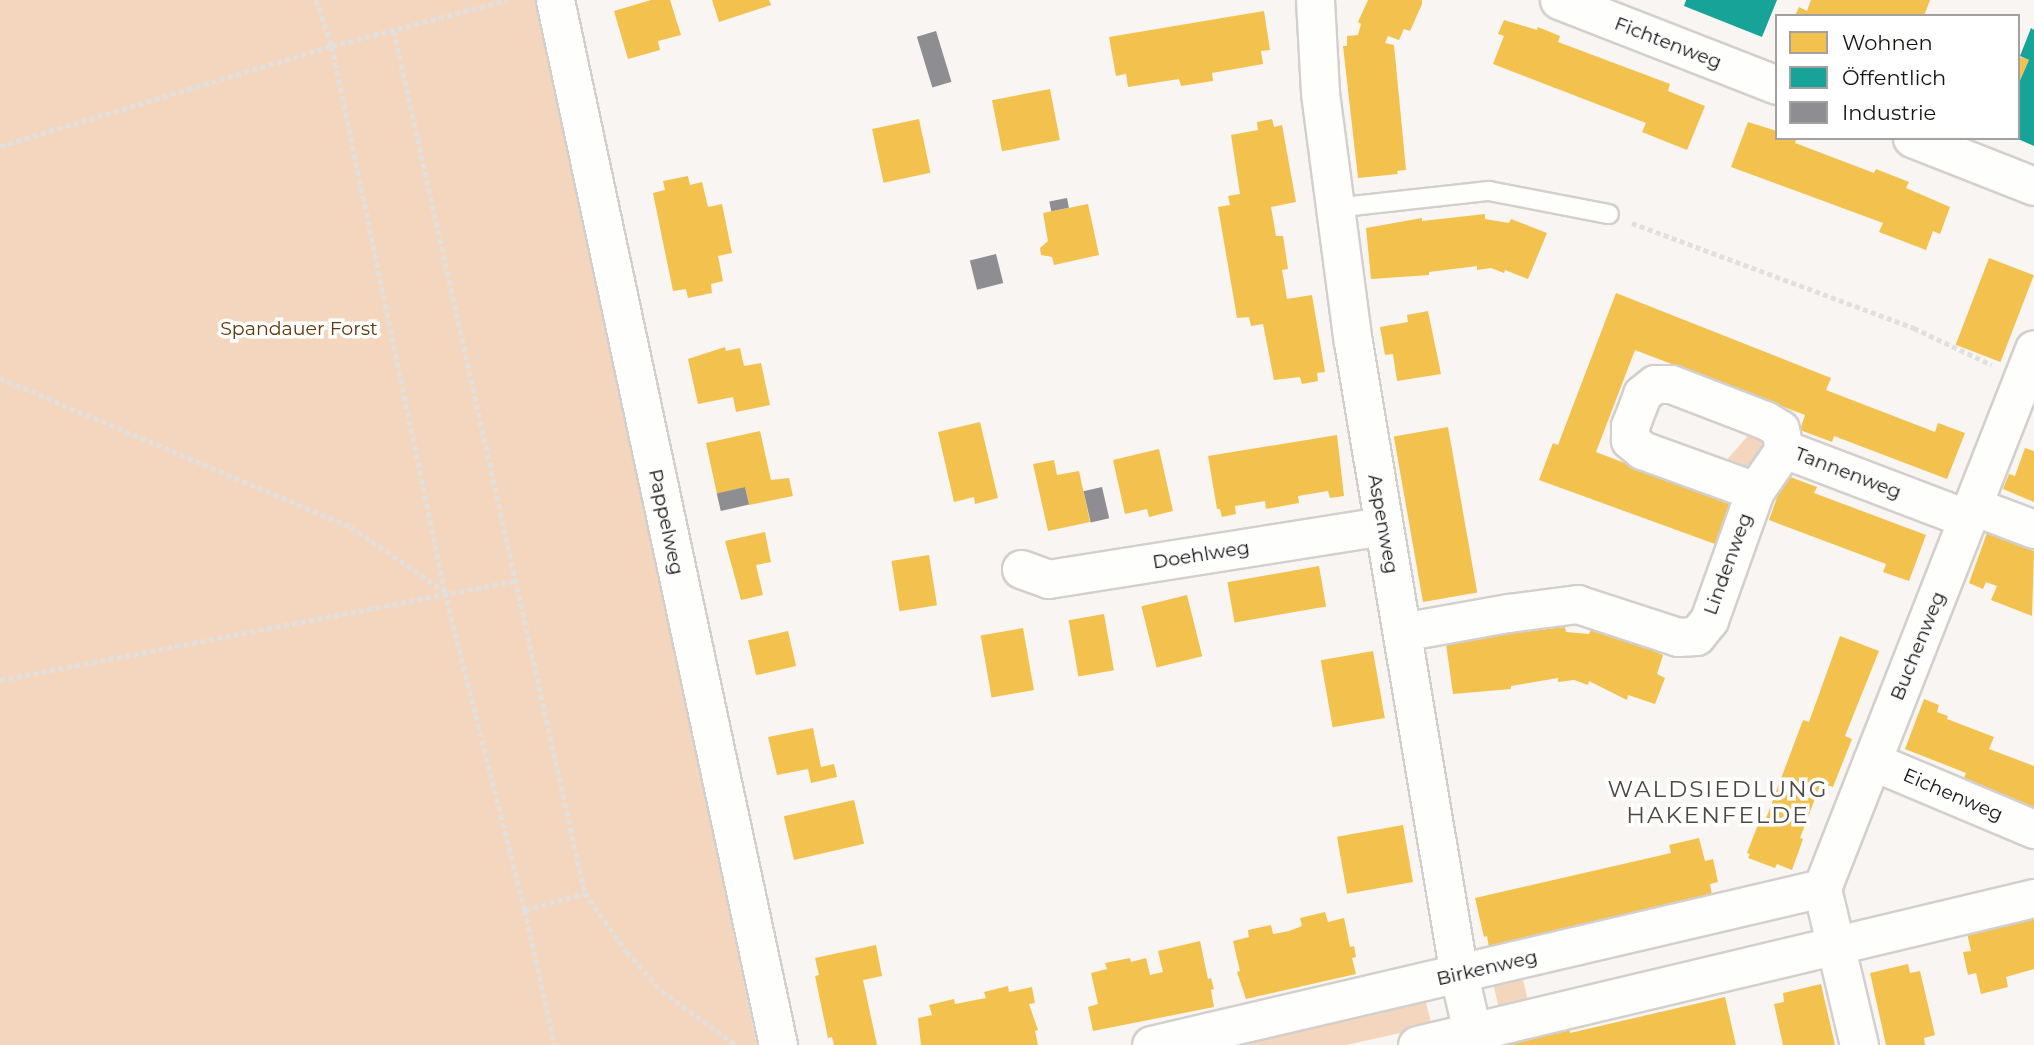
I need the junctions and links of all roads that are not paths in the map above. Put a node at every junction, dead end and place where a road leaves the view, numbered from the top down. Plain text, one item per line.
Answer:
1 (555, 0) edge
2 (1315, 0) edge
3 (1559, 0) edge
4 (1775, 84) edge
5 (1917, 140) edge
6 (2034, 186) edge
7 (1334, 208) junction
8 (1609, 214) road end
9 (2028, 365) edge
10 (1784, 449) junction
11 (1755, 491) junction
12 (1971, 512) junction
13 (1382, 526) junction
14 (2034, 529) edge
15 (1021, 569) dead end
16 (1402, 632) junction
17 (1872, 761) junction
18 (2034, 829) edge
19 (1822, 888) junction
20 (2034, 898) edge
21 (1834, 947) junction
22 (1459, 975) junction
23 (1473, 1039) edge
24 (778, 1045) edge
25 (1151, 1045) edge
26 (1417, 1045) edge
27 (1859, 1045) edge

1 - 24 street, Pappelweg
2 - 7 street, Aspenweg
3 - 4 street, Fichtenweg
5 - 6 street
7 - 8 lane
7 - 13 street, Aspenweg
9 - 12 street, Buchenweg
10 - 11 street, Lindenweg
10 - 11 street, Tannenweg
10 - 12 street, Tannenweg
11 - 16 street, Lindenweg
12 - 14 street, Tannenweg
12 - 17 street, Buchenweg
13 - 15 street, Doehlweg
13 - 16 street, Aspenweg
16 - 22 street, Aspenweg
17 - 18 street, Eichenweg
17 - 19 street, Buchenweg
19 - 21 street
19 - 22 street, Birkenweg
20 - 21 street
21 - 23 street
21 - 27 street
22 - 23 street, Aspenweg
22 - 25 street, Birkenweg
23 - 26 street

